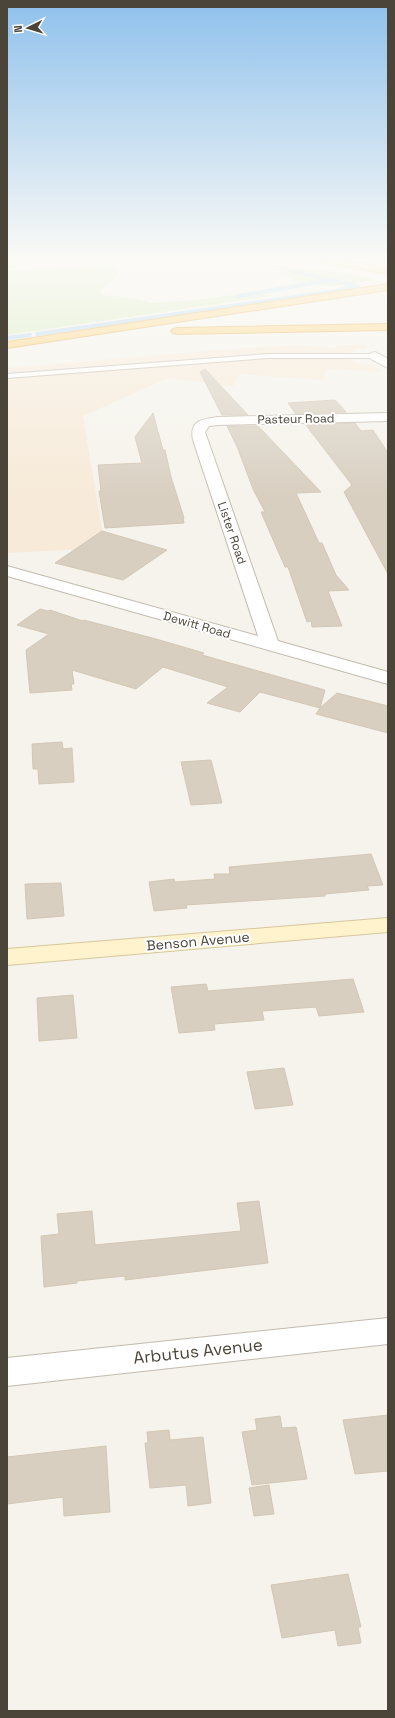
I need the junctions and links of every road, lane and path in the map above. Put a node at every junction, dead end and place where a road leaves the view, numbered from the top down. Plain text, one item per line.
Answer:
1 (58, 338) edge
2 (82, 338) edge
3 (7, 346) edge
4 (375, 356) joint
5 (388, 364) edge
6 (7, 376) edge
7 (388, 417) edge
8 (205, 423) joint
9 (7, 571) edge
10 (270, 645) junction
11 (388, 678) edge
12 (388, 925) edge
13 (7, 957) edge
14 (388, 1331) edge
15 (7, 1372) edge

1 - 3 highway
2 - 3 highway
4 - 5 street
4 - 6 lane
7 - 8 street, Pasteur Road
8 - 10 street, Lister Road
9 - 10 street, Dewitt Road
10 - 11 street, Dewitt Road
12 - 13 street, Benson Avenue
14 - 15 street, Arbutus Avenue

